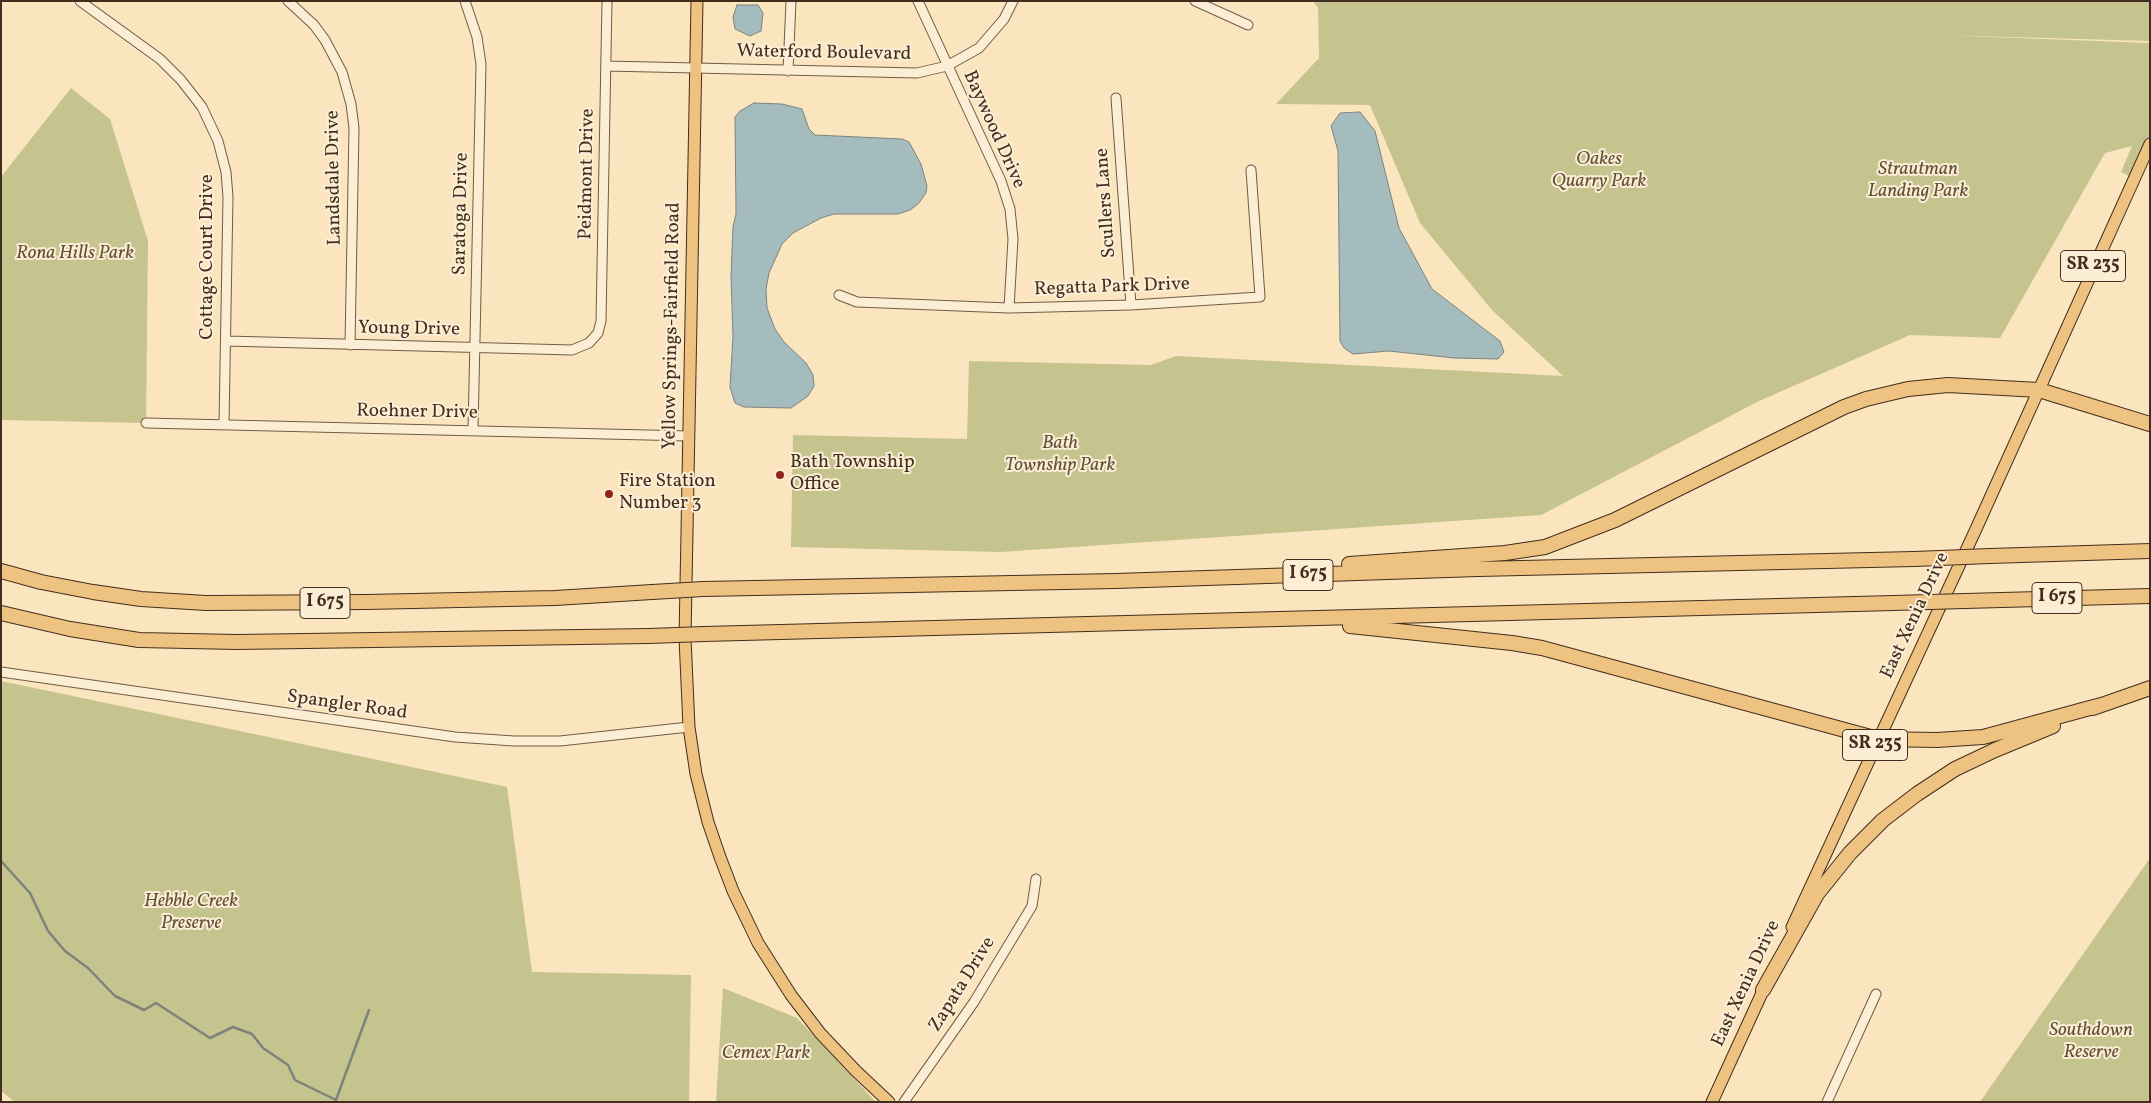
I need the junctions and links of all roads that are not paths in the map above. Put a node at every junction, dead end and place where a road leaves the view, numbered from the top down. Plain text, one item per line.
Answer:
1 (80, 1) edge
2 (288, 1) edge
3 (464, 1) edge
4 (607, 1) edge
5 (697, 1) edge
6 (791, 1) edge
7 (918, 1) edge
8 (1013, 1) edge
9 (1195, 1) edge
10 (1248, 25) dead end
11 (606, 66) junction
12 (947, 66) junction
13 (695, 68) junction
14 (788, 71) junction
15 (1116, 98) dead end
16 (2150, 144) edge
17 (1251, 170) dead end
18 (839, 295) dead end
19 (1131, 306) junction
20 (1010, 308) junction
21 (226, 341) junction
22 (590, 343) joint
23 (350, 345) junction
24 (475, 347) junction
25 (2038, 390) junction
26 (146, 423) dead end
27 (224, 424) junction
28 (2150, 424) edge
29 (473, 430) junction
30 (689, 436) junction
31 (2150, 552) edge
32 (1, 571) edge
33 (1116, 581) junction
34 (2150, 596) edge
35 (1, 613) edge
36 (1244, 622) junction
37 (1, 672) edge
38 (2148, 688) edge
39 (2101, 705) junction
40 (689, 727) junction
41 (1878, 739) junction
42 (1036, 879) dead end
43 (1764, 990) junction
44 (1876, 994) dead end
45 (889, 1102) edge
46 (904, 1102) edge
47 (1712, 1102) edge
48 (1828, 1102) edge

1 - 21 street, Cottage Court Drive
2 - 23 street, Landsdale Drive
3 - 24 street, Saratoga Drive
4 - 11 street, Peidmont Drive
5 - 13 main road, Yellow Springs-Fairfield Road
6 - 14 street
7 - 12 street, Baywood Drive
8 - 12 street, Waterford Boulevard
9 - 10 street
11 - 13 street, Waterford Boulevard
11 - 22 street, Peidmont Drive
12 - 14 street, Waterford Boulevard
12 - 20 street, Baywood Drive
13 - 14 street, Waterford Boulevard
13 - 30 main road, Yellow Springs-Fairfield Road
15 - 19 street, Scullers Lane
16 - 25 main road, East Xenia Drive / SR 235
17 - 19 street, Regatta Park Drive
18 - 20 street, Regatta Park Drive
19 - 20 street, Regatta Park Drive
21 - 23 street, Young Drive
21 - 27 street, Cottage Court Drive
22 - 24 street, Young Drive
23 - 24 street, Young Drive
24 - 29 street, Saratoga Drive
25 - 28 highway
25 - 33 highway
25 - 41 main road, East Xenia Drive / SR 235
26 - 27 street, Roehner Drive
27 - 29 street, Roehner Drive
29 - 30 street, Roehner Drive
30 - 40 main road, Yellow Springs-Fairfield Road
31 - 33 highway, I 675, bridge
32 - 33 highway, I 675, bridge
34 - 36 highway, I 675, bridge
35 - 36 highway, I 675, bridge
36 - 41 highway
37 - 40 street, Spangler Road
38 - 39 highway
39 - 41 highway
39 - 43 highway
40 - 45 main road, Yellow Springs-Fairfield Road
41 - 43 main road, East Xenia Drive / SR 235
42 - 46 street, Zapata Drive
43 - 47 main road, East Xenia Drive / SR 235
44 - 48 street

